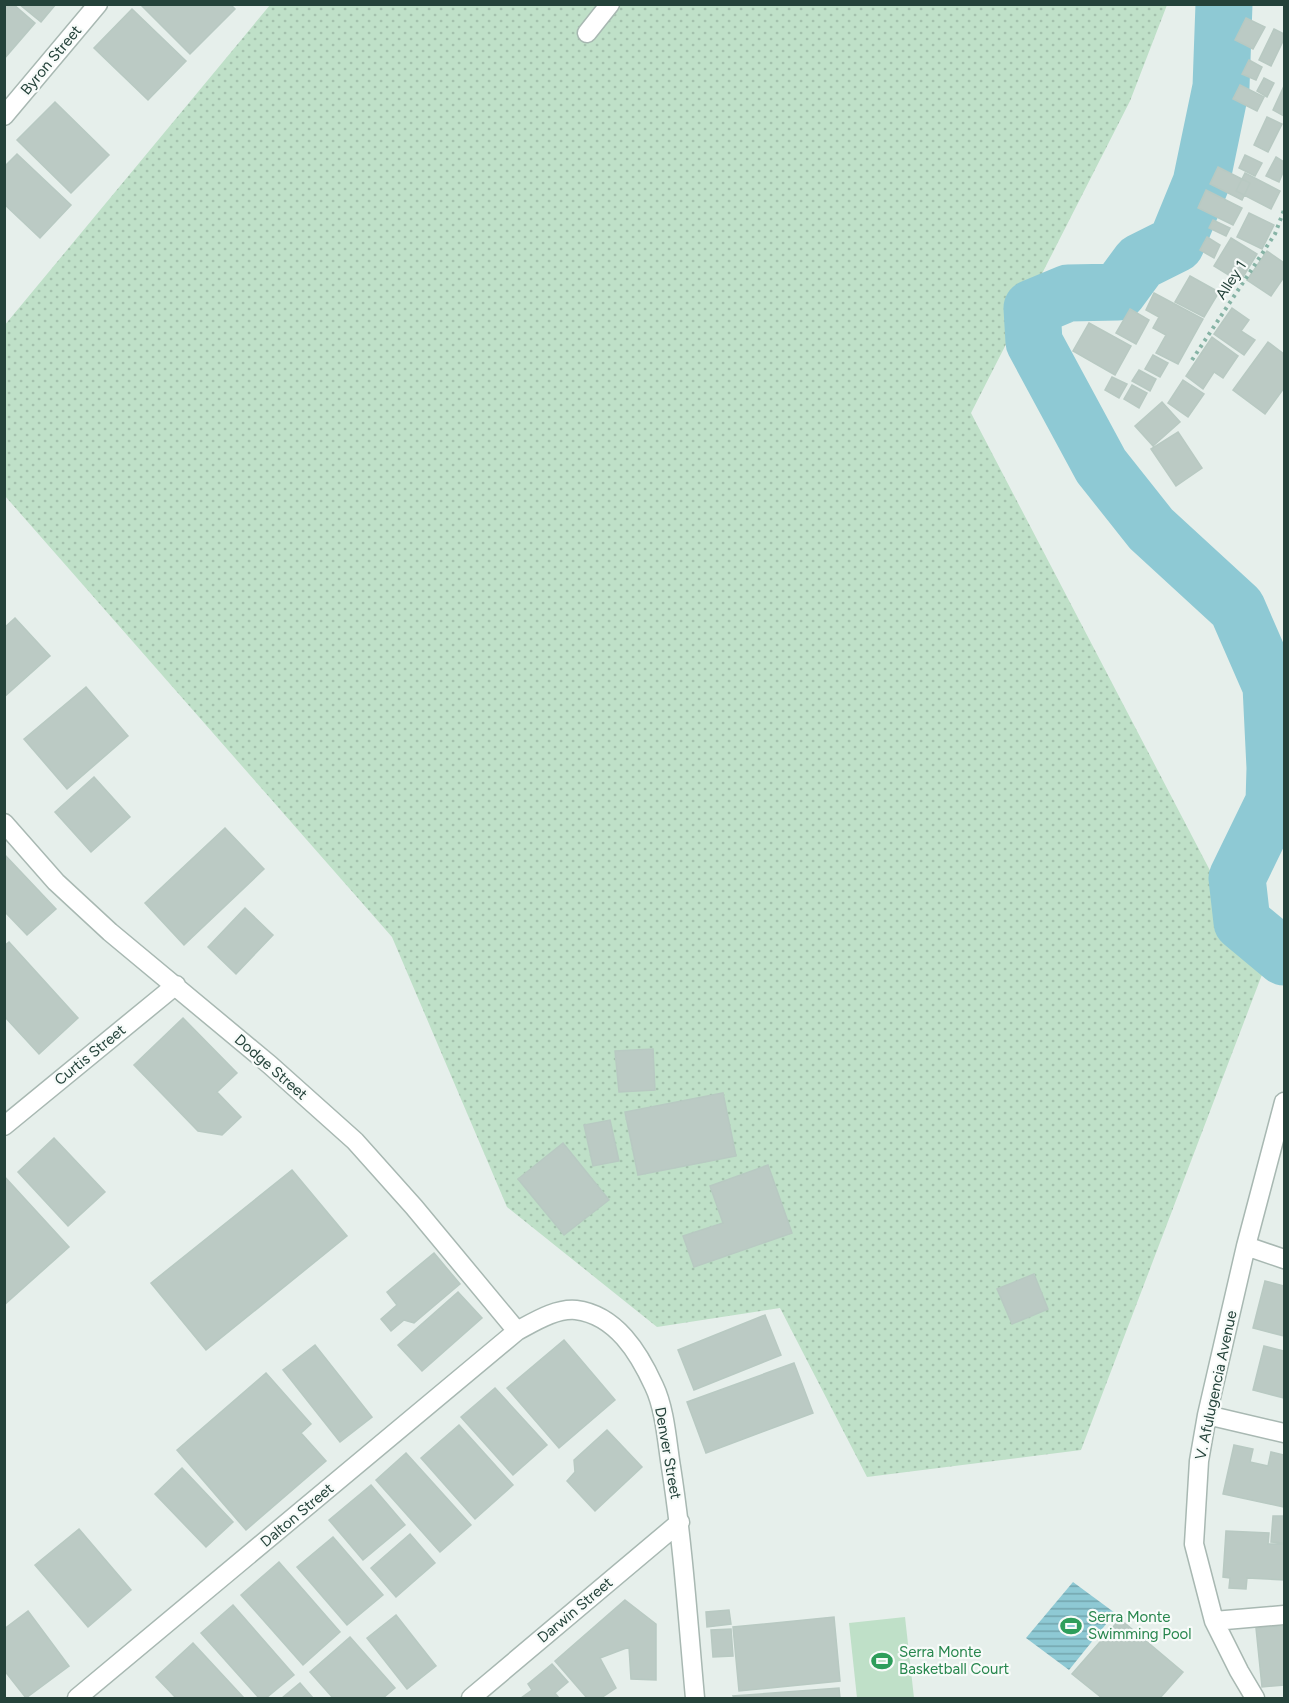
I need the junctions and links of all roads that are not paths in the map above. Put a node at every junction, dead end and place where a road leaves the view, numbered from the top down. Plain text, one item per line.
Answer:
1 (98, 4) edge
2 (610, 4) edge
3 (587, 33) dead end
4 (4, 116) edge
5 (4, 823) edge
6 (176, 985) junction
7 (1284, 1102) edge
8 (4, 1126) edge
9 (1246, 1246) junction
10 (1284, 1259) edge
11 (517, 1331) junction
12 (1207, 1415) junction
13 (1284, 1433) edge
14 (680, 1522) junction
15 (1284, 1615) edge
16 (1214, 1621) junction
17 (77, 1698) edge
18 (471, 1698) edge
19 (695, 1698) edge
20 (1255, 1698) edge

1 - 4 street, Byron Street
2 - 3 street
5 - 6 street, Dodge Street
6 - 8 street, Curtis Street
6 - 11 street, Dodge Street
7 - 9 street, V. Afulugencia Avenue
9 - 10 street
9 - 12 street, V. Afulugencia Avenue
11 - 14 street, Denver Street
11 - 17 street, Dalton Street
12 - 13 street
12 - 16 street, V. Afulugencia Avenue
14 - 18 street, Darwin Street
14 - 19 street, Denver Street
15 - 16 street
16 - 20 street, V. Afulugencia Avenue

